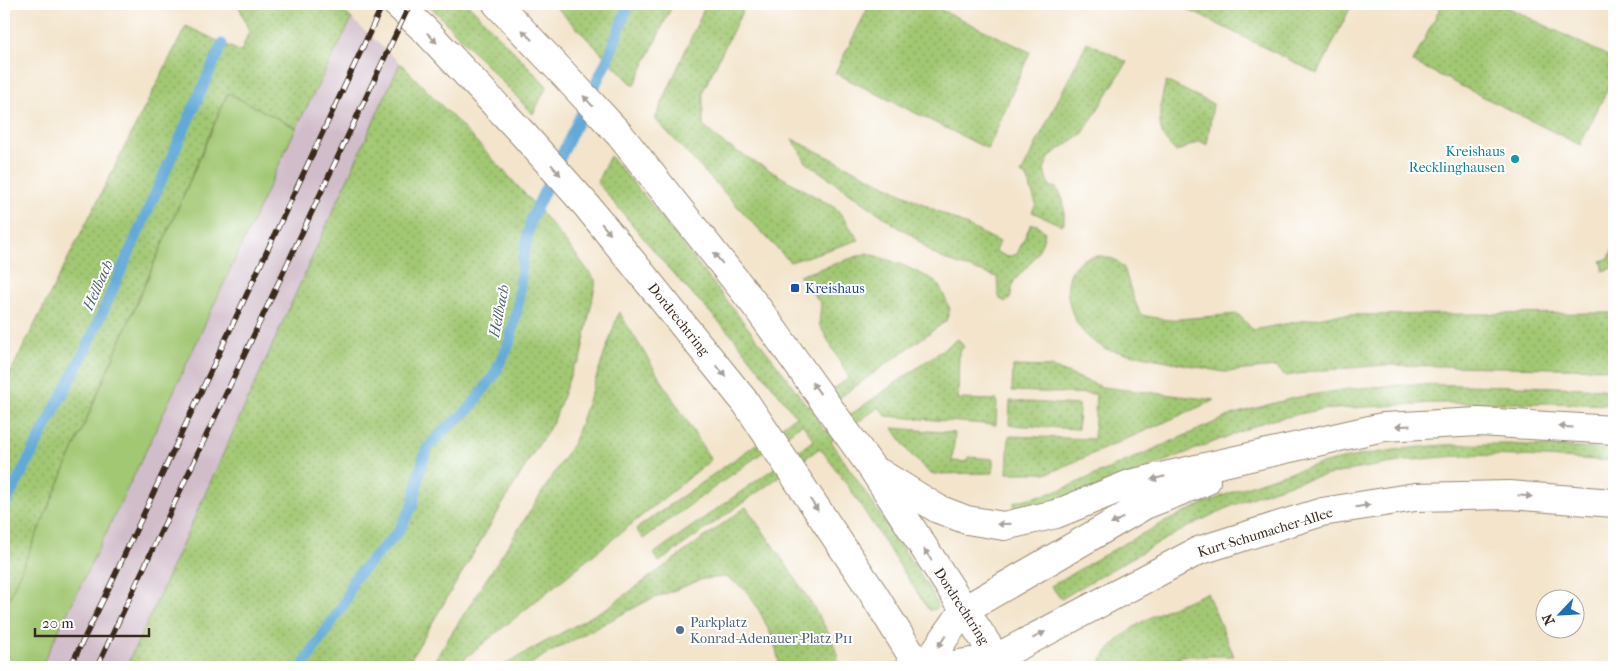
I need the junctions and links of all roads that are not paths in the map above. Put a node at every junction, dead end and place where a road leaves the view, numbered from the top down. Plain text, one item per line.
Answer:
1 (397, 4) edge
2 (497, 4) edge
3 (1614, 430) edge
4 (1291, 448) junction
5 (872, 468) junction
6 (1614, 504) edge
7 (964, 610) junction
8 (999, 662) edge
9 (919, 667) edge
10 (924, 667) edge
11 (940, 667) edge

1 -> 9 main road, Dordrechtring
5 -> 2 main road, Dordrechtring
3 -> 4 main road
4 -> 5 main road
4 -> 7 main road
7 -> 5 main road, Dordrechtring
8 -> 6 main road, Kurt-Schumacher-Allee
7 - 8 main road, Dordrechtring
7 -> 10 main road
8 - 11 main road, Kurt-Schumacher-Allee

